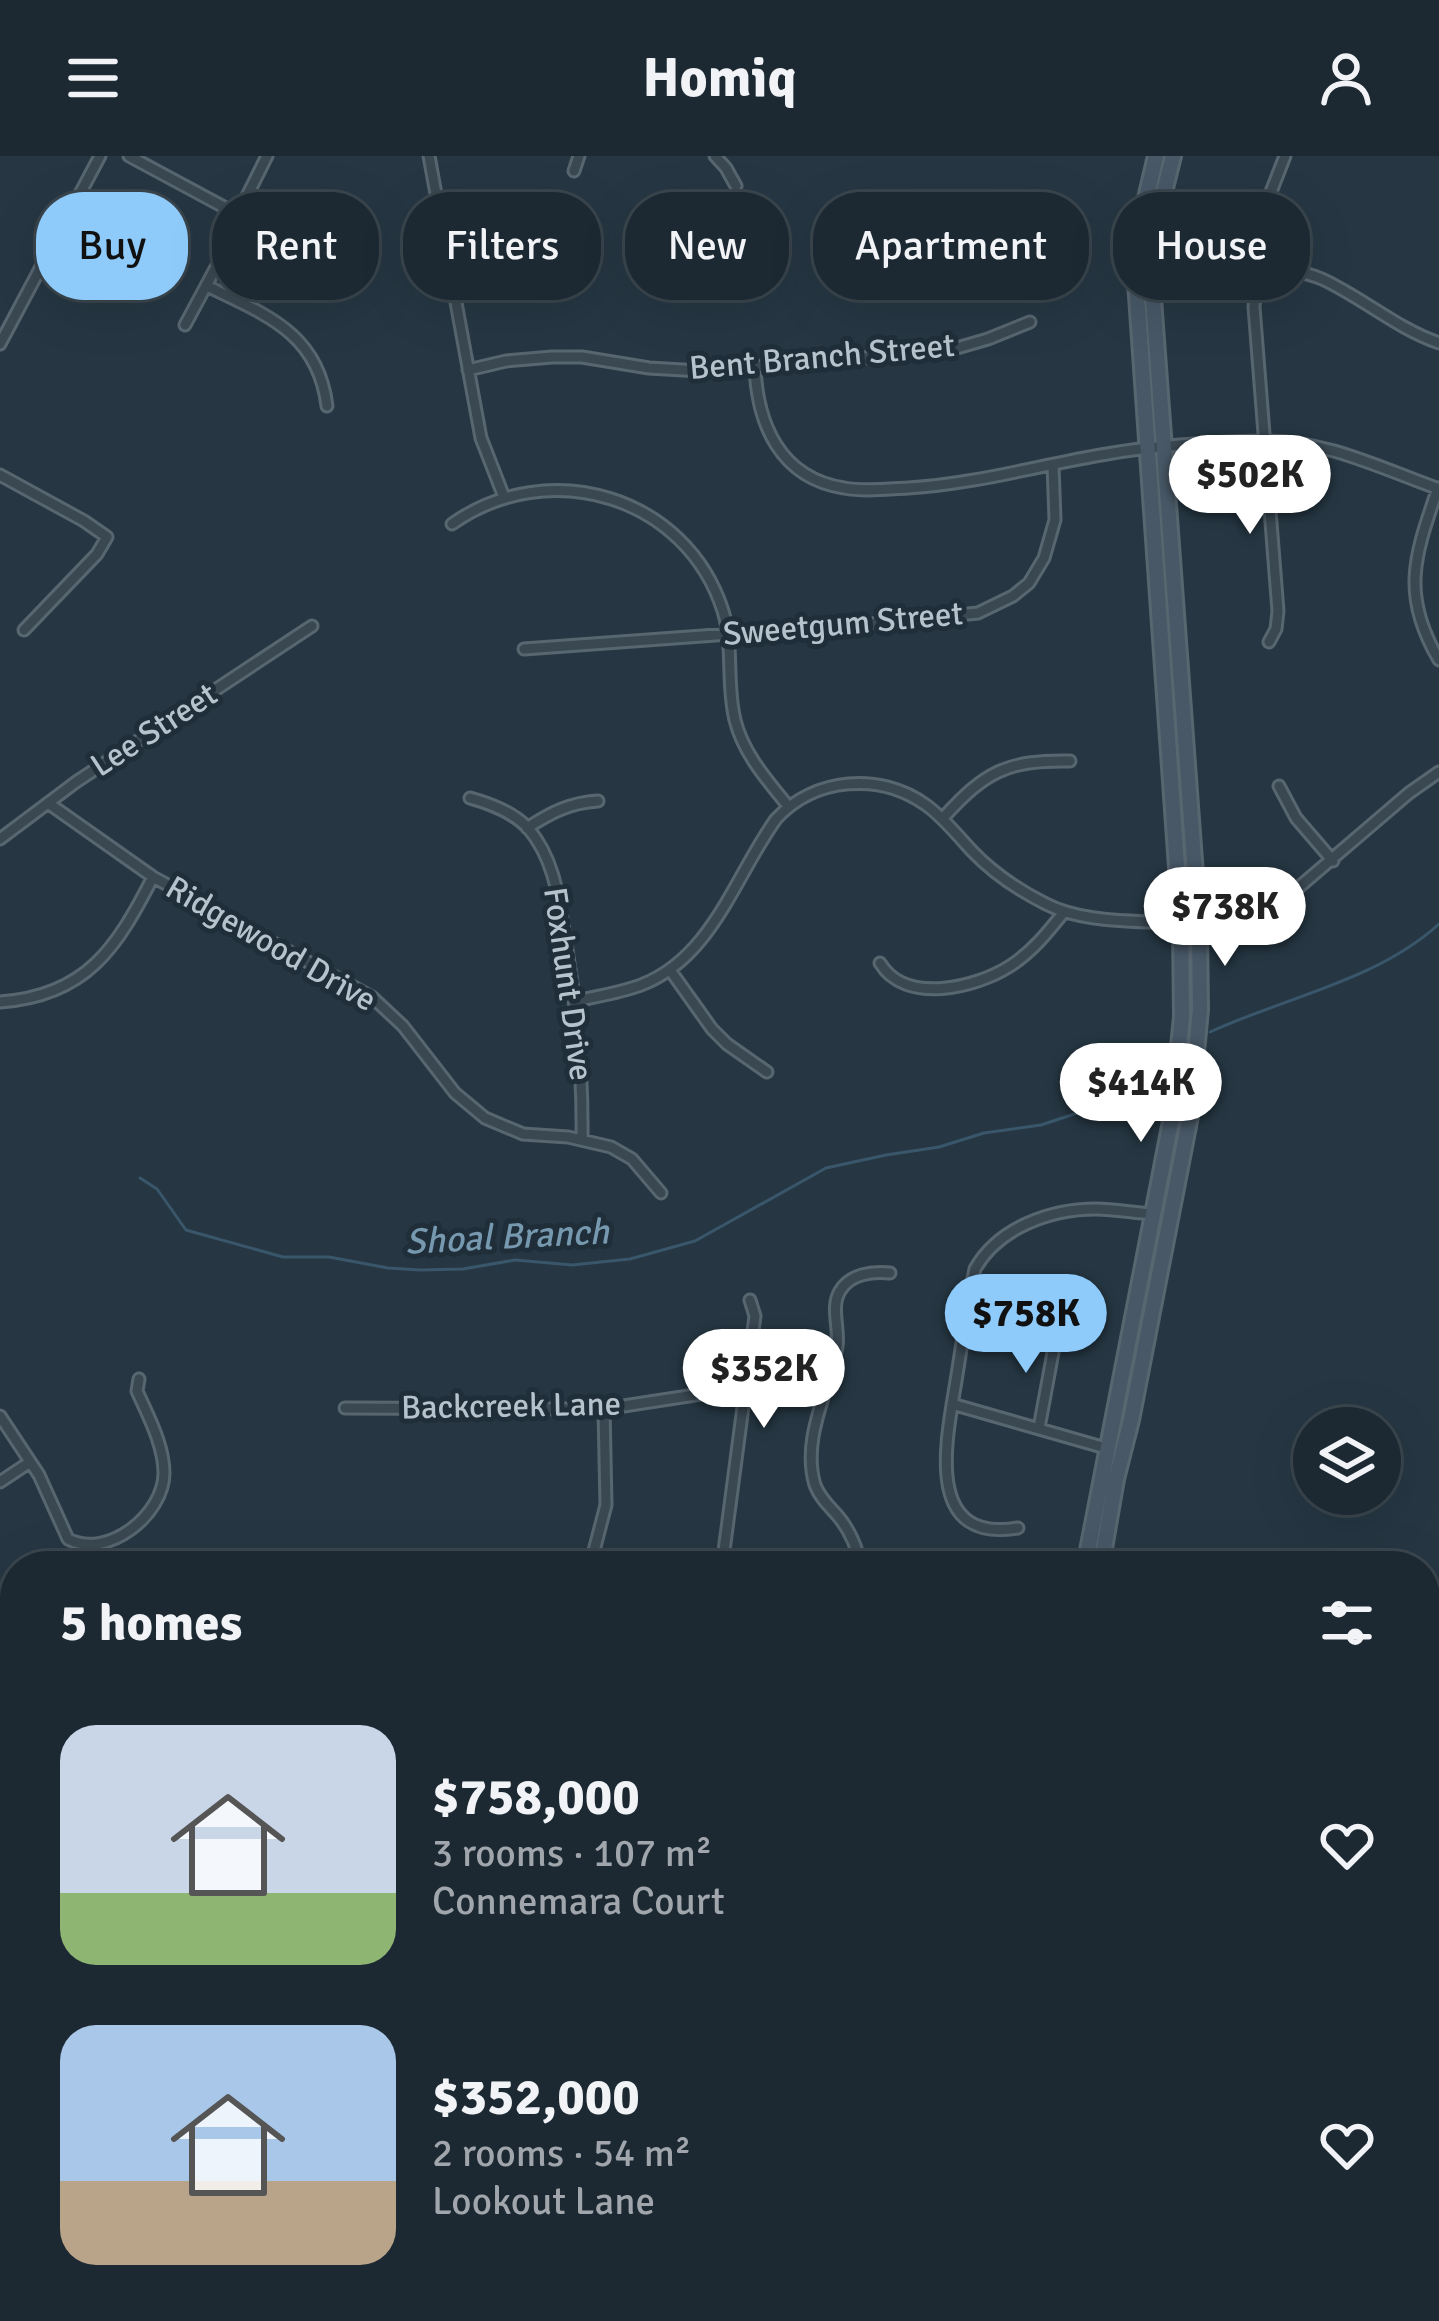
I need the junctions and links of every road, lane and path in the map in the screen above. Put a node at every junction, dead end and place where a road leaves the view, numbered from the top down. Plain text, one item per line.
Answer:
1 (100, 156) edge
2 (128, 156) edge
3 (267, 156) edge
4 (429, 156) edge
5 (579, 156) edge
6 (715, 156) edge
7 (1156, 156) edge
8 (1173, 156) edge
9 (1286, 156) edge
10 (574, 171) dead end
11 (736, 186) dead end
12 (251, 192) edge
13 (1271, 192) edge
14 (212, 200) edge
15 (212, 275) edge
16 (1310, 276) edge
17 (207, 286) junction
18 (1256, 300) edge
19 (1030, 322) dead end
20 (185, 325) dead end
21 (1439, 343) edge
22 (0, 344) edge
23 (755, 366) junction
24 (468, 370) junction
25 (328, 406) dead end
26 (1266, 441) junction
27 (1155, 448) junction
28 (1053, 465) junction
29 (0, 476) edge
30 (1438, 487) edge
31 (504, 497) junction
32 (452, 524) dead end
33 (312, 626) dead end
34 (24, 630) dead end
35 (728, 634) junction
36 (1269, 642) dead end
37 (524, 650) dead end
38 (1439, 660) edge
39 (1070, 761) dead end
40 (1439, 772) edge
41 (1279, 786) dead end
42 (470, 798) dead end
43 (598, 801) dead end
44 (48, 803) junction
45 (788, 806) junction
46 (943, 818) junction
47 (527, 828) junction
48 (0, 839) edge
49 (1333, 861) junction
50 (153, 877) junction
51 (1064, 912) junction
52 (1181, 924) junction
53 (1198, 928) junction
54 (880, 963) dead end
55 (670, 970) junction
56 (576, 1001) junction
57 (0, 1002) edge
58 (767, 1072) dead end
59 (582, 1140) junction
60 (662, 1192) dead end
61 (1153, 1214) junction
62 (1170, 1222) junction
63 (890, 1273) dead end
64 (751, 1300) dead end
65 (1057, 1331) dead end
66 (139, 1379) dead end
67 (747, 1387) junction
68 (952, 1404) junction
69 (345, 1408) dead end
70 (604, 1408) junction
71 (0, 1416) edge
72 (1039, 1428) junction
73 (1115, 1450) junction
74 (30, 1462) junction
75 (0, 1482) edge
76 (1018, 1528) dead end
77 (594, 1551) edge
78 (724, 1551) edge
79 (857, 1551) edge
80 (1089, 1551) edge
81 (1103, 1551) edge

1 - 22 street
2 - 14 street
3 - 12 street
4 - 24 street
5 - 10 street
6 - 11 street
7 - 27 main road
8 - 27 main road
9 - 13 street
15 - 17 street
16 - 21 street
17 - 20 street
17 - 25 street
18 - 26 street
19 - 23 street, Bent Branch Street
23 - 24 street, Bent Branch Street
23 - 28 street
24 - 31 street
26 - 27 street
26 - 30 street
26 - 36 street
27 - 28 street
27 - 52 main road
27 - 53 main road
28 - 35 street, Sweetgum Street
29 - 34 street
30 - 38 street
31 - 32 street
31 - 35 street
33 - 44 street, Lee Street
35 - 37 street, Sweetgum Street
35 - 45 street
39 - 46 street
40 - 49 street
41 - 49 street
42 - 47 street
43 - 47 street
44 - 48 street, Lee Street
44 - 50 street, Ridgewood Drive
45 - 46 street
45 - 55 street
46 - 51 street
47 - 56 street, Foxhunt Drive
49 - 53 street
50 - 57 street
50 - 59 street, Ridgewood Drive
51 - 52 street
51 - 54 street
52 - 53 street
52 - 61 main road
53 - 62 main road
55 - 56 street
55 - 58 street
56 - 59 street, Foxhunt Drive
59 - 60 street, Ridgewood Drive
61 - 62 main road
61 - 68 street
61 - 73 main road
62 - 73 main road
63 - 79 street
64 - 67 street
65 - 72 street
66 - 74 street
67 - 70 street, Backcreek Lane
67 - 78 street
68 - 72 street
68 - 76 street
69 - 70 street, Backcreek Lane
70 - 77 street
71 - 74 street
72 - 73 street
73 - 80 main road
73 - 81 main road
74 - 75 street

